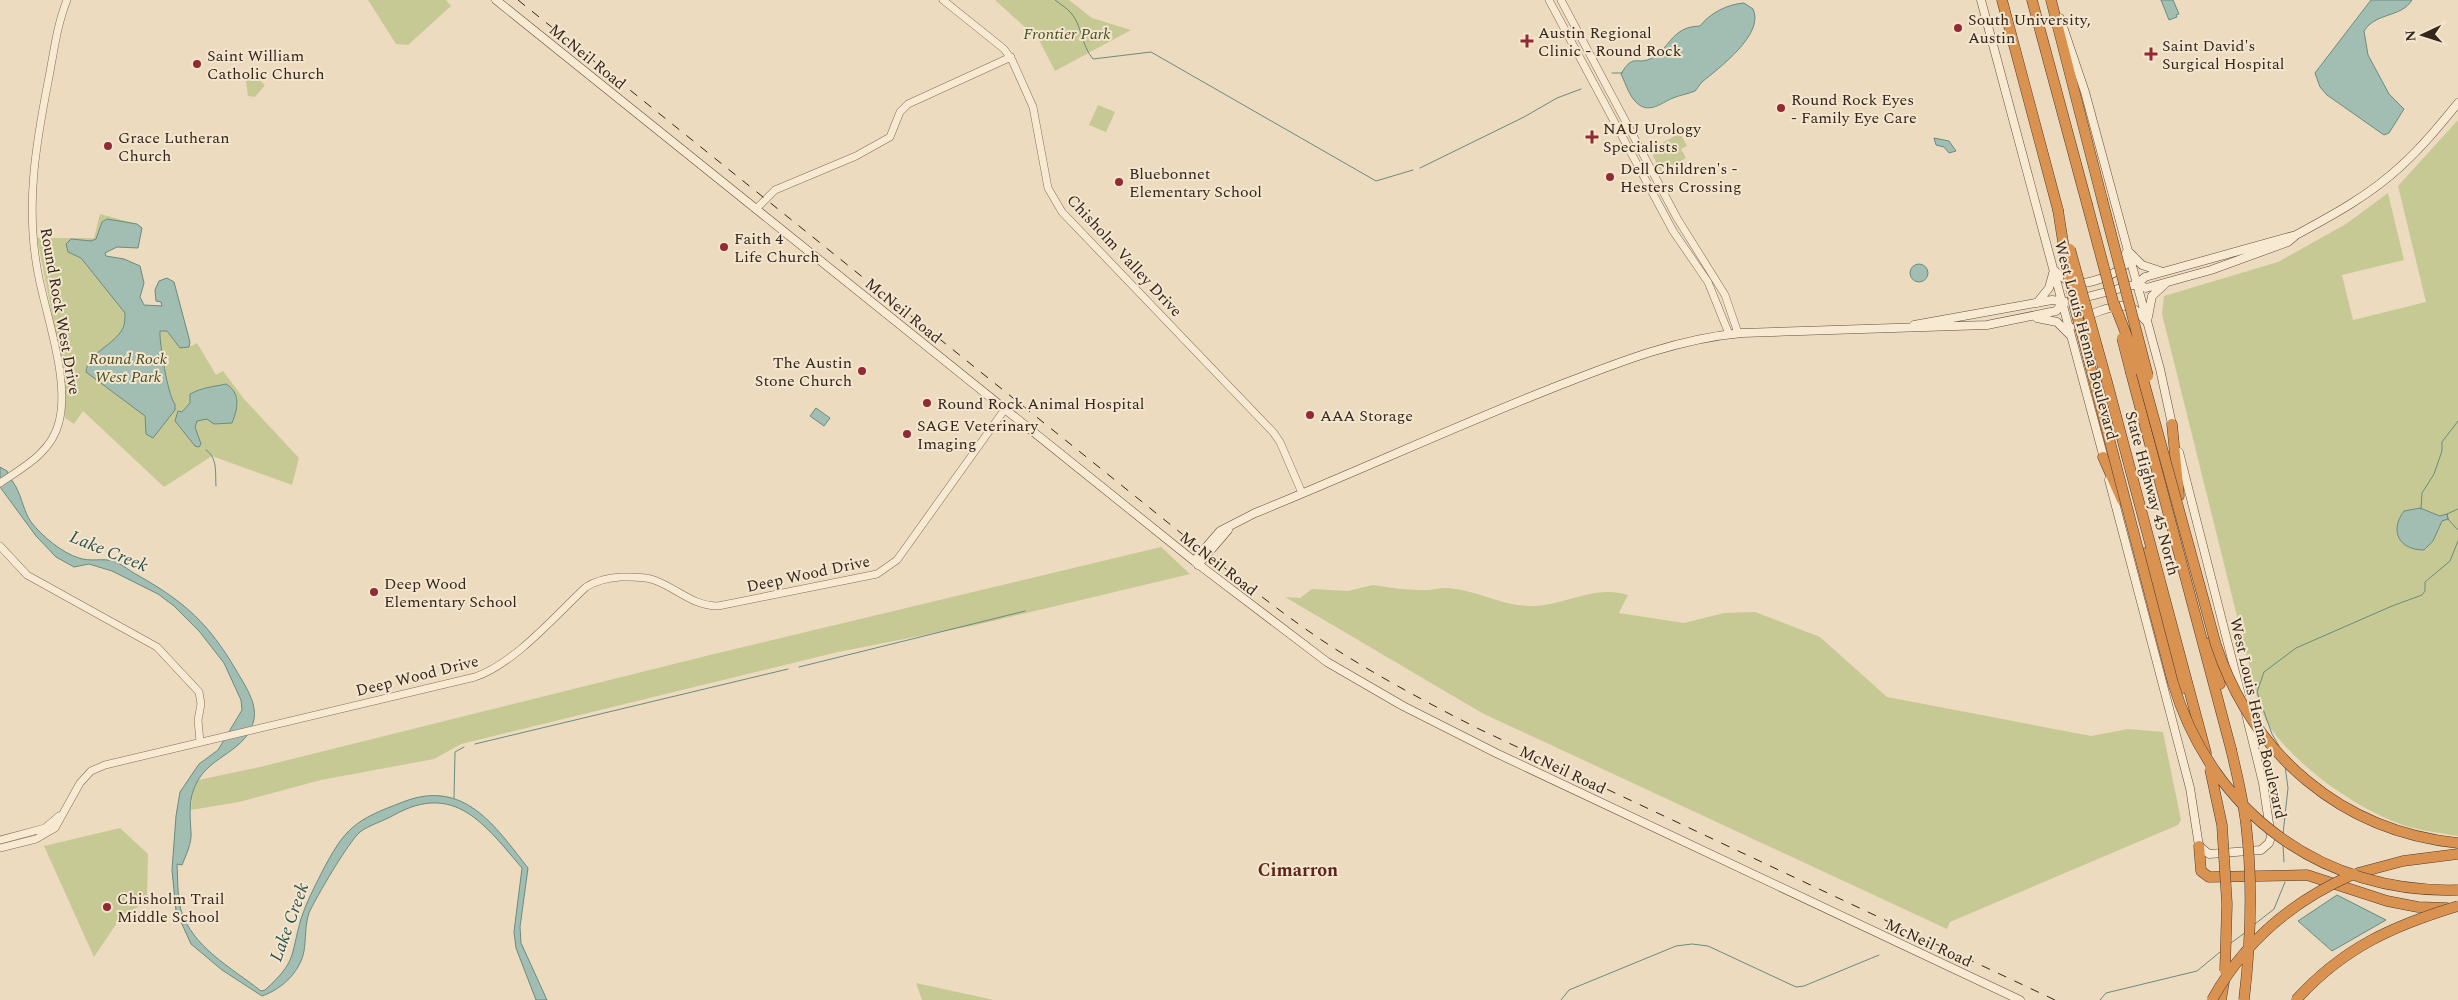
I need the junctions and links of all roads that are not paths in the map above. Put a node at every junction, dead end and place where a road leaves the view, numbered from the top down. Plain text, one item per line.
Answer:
1 (67, 0) edge
2 (496, 0) edge
3 (943, 0) edge
4 (1550, 0) edge
5 (1560, 0) edge
6 (1981, 0) edge
7 (2002, 0) edge
8 (2032, 0) edge
9 (2052, 0) edge
10 (1011, 57) junction
11 (2458, 104) edge
12 (756, 209) junction
13 (2058, 210) junction
14 (2296, 235) junction
15 (2127, 250) junction
16 (1690, 254) junction
17 (2054, 270) junction
18 (2162, 272) junction
19 (1716, 278) junction
20 (2168, 281) junction
21 (2137, 284) junction
22 (2063, 303) junction
23 (2114, 303) junction
24 (2034, 305) junction
25 (2032, 317) junction
26 (2147, 322) junction
27 (1901, 328) junction
28 (1738, 333) junction
29 (1729, 334) junction
30 (2072, 337) junction
31 (1005, 409) junction
32 (2172, 424) junction
33 (2160, 438) junction
34 (2103, 458) junction
35 (0, 483) edge
36 (1302, 493) junction
37 (0, 546) edge
38 (1196, 563) junction
39 (2227, 732) junction
40 (2203, 740) junction
41 (200, 742) junction
42 (66, 806) junction
43 (0, 840) edge
44 (2458, 843) edge
45 (2199, 846) junction
46 (0, 848) edge
47 (2458, 854) edge
48 (2458, 890) edge
49 (2458, 907) edge
50 (2020, 1000) edge
51 (2212, 1000) edge
52 (2220, 1000) edge
53 (2244, 1000) edge
54 (2296, 1000) edge

1 - 35 street, Round Rock West Drive
2 - 12 main road, McNeil Road
3 - 10 street, Chisholm Valley Drive
4 - 16 street
5 - 19 street
6 - 17 main road, West Louis Henna Boulevard
7 - 13 highway, State Highway 45 North
8 - 23 highway, State Highway 45 North, bridge
9 - 15 main road, West Louis Henna Boulevard
9 - 33 highway, bridge
10 - 12 street
10 - 36 street, Chisholm Valley Drive
11 - 14 main road
12 - 31 main road, McNeil Road
13 - 40 highway, State Highway 45 North, bridge
13 - 48 highway, bridge
14 - 18 main road
14 - 20 main road
15 - 17 main road
15 - 18 main road
15 - 21 main road, West Louis Henna Boulevard
16 - 19 street
16 - 29 street
17 - 22 main road, West Louis Henna Boulevard
17 - 24 main road
18 - 21 main road
19 - 28 street
20 - 21 main road
20 - 26 main road
21 - 22 main road
21 - 26 main road, West Louis Henna Boulevard
22 - 24 main road
22 - 25 main road
22 - 30 main road, West Louis Henna Boulevard
23 - 33 highway, bridge
23 - 39 highway, State Highway 45 North, bridge
24 - 27 main road
25 - 27 main road
25 - 30 main road
26 - 30 main road
26 - 32 main road, West Louis Henna Boulevard
27 - 28 main road
28 - 29 main road
29 - 36 main road
30 - 34 main road, West Louis Henna Boulevard
31 - 38 main road, McNeil Road
31 - 41 street, Deep Wood Drive
32 - 39 highway
32 - 45 main road, West Louis Henna Boulevard
33 - 44 highway, bridge
34 - 40 highway
34 - 45 main road, West Louis Henna Boulevard
36 - 38 main road
37 - 41 street
38 - 50 main road, McNeil Road
39 - 53 highway, State Highway 45 North, bridge
40 - 52 highway, State Highway 45 North, bridge
41 - 42 street, Deep Wood Drive
42 - 43 street, Deep Wood Drive
42 - 46 street, Deep Wood Drive
45 - 49 highway
47 - 51 highway, bridge
49 - 54 highway, bridge

